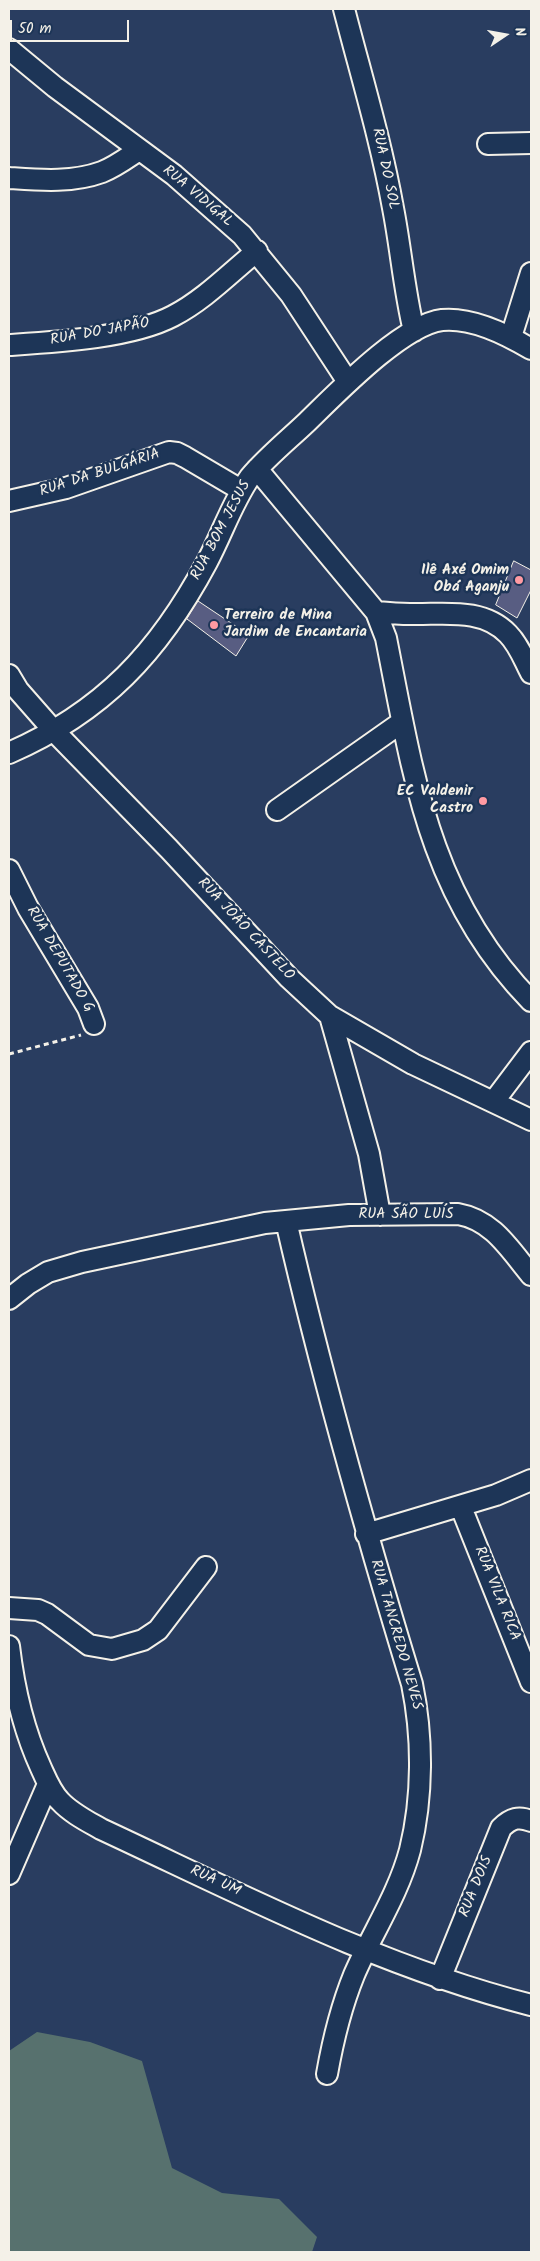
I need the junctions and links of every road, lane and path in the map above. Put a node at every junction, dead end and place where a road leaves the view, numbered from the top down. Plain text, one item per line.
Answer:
1 (344, 9) edge
2 (9, 49) edge
3 (531, 143) edge
4 (488, 144) dead end
5 (139, 150) junction
6 (9, 178) edge
7 (257, 251) junction
8 (531, 274) edge
9 (414, 332) junction
10 (511, 338) junction
11 (9, 345) edge
12 (531, 349) edge
13 (348, 382) junction
14 (257, 469) junction
15 (241, 490) junction
16 (9, 501) edge
17 (376, 612) junction
18 (531, 674) edge
19 (9, 675) edge
20 (402, 722) junction
21 (54, 731) junction
22 (9, 753) edge
23 (277, 810) dead end
24 (9, 870) edge
25 (531, 1001) edge
26 (330, 1016) junction
27 (94, 1024) joint
28 (531, 1052) edge
29 (9, 1054) edge
30 (494, 1101) junction
31 (531, 1120) edge
32 (380, 1215) junction
33 (286, 1220) junction
34 (531, 1276) edge
35 (9, 1299) edge
36 (531, 1480) edge
37 (461, 1507) junction
38 (366, 1534) junction
39 (206, 1567) dead end
40 (9, 1608) edge
41 (9, 1646) edge
42 (11, 1680) edge
43 (531, 1682) edge
44 (48, 1784) junction
45 (531, 1821) edge
46 (9, 1874) edge
47 (365, 1951) junction
48 (440, 1979) junction
49 (531, 2005) edge
50 (327, 2074) dead end

1 - 9 street, RUA DO SOL
2 - 5 street, RUA VIDIGAL
3 - 4 street
5 - 6 street
5 - 7 street, RUA VIDIGAL
7 - 11 street, RUA DO JAPÃO
7 - 13 street, RUA VIDIGAL
8 - 10 street
9 - 10 street, RUA BOM JESUS
9 - 13 street, RUA BOM JESUS
10 - 12 street, RUA BOM JESUS
13 - 14 street, RUA BOM JESUS
14 - 15 street, RUA BOM JESUS
14 - 17 street
15 - 16 street, RUA DA BULGÁRIA
15 - 21 street, RUA BOM JESUS
17 - 18 street
17 - 20 street
19 - 21 street, RUA JOÃO CASTELO
20 - 23 street
20 - 25 street
21 - 22 street, RUA BOM JESUS
21 - 26 street, RUA JOÃO CASTELO
24 - 27 street, RUA DEPUTADO G
26 - 30 street, RUA JOÃO CASTELO
26 - 32 street
27 - 29 path
28 - 30 street
30 - 31 street, RUA JOÃO CASTELO
32 - 33 street, RUA SÃO LUÍS
32 - 34 street, RUA SÃO LUÍS
33 - 35 street, RUA SÃO LUÍS
33 - 38 street, RUA TANCREDO NEVES
36 - 37 street
37 - 38 street
37 - 43 street, RUA VILA RICA
38 - 47 street, RUA TANCREDO NEVES
39 - 40 street
41 - 42 street, RUA UM
42 - 44 street, RUA UM
44 - 46 street
44 - 47 street, RUA UM
45 - 48 street, RUA DOIS
47 - 48 street, RUA UM
47 - 50 street, RUA TANCREDO NEVES
48 - 49 street, RUA UM

